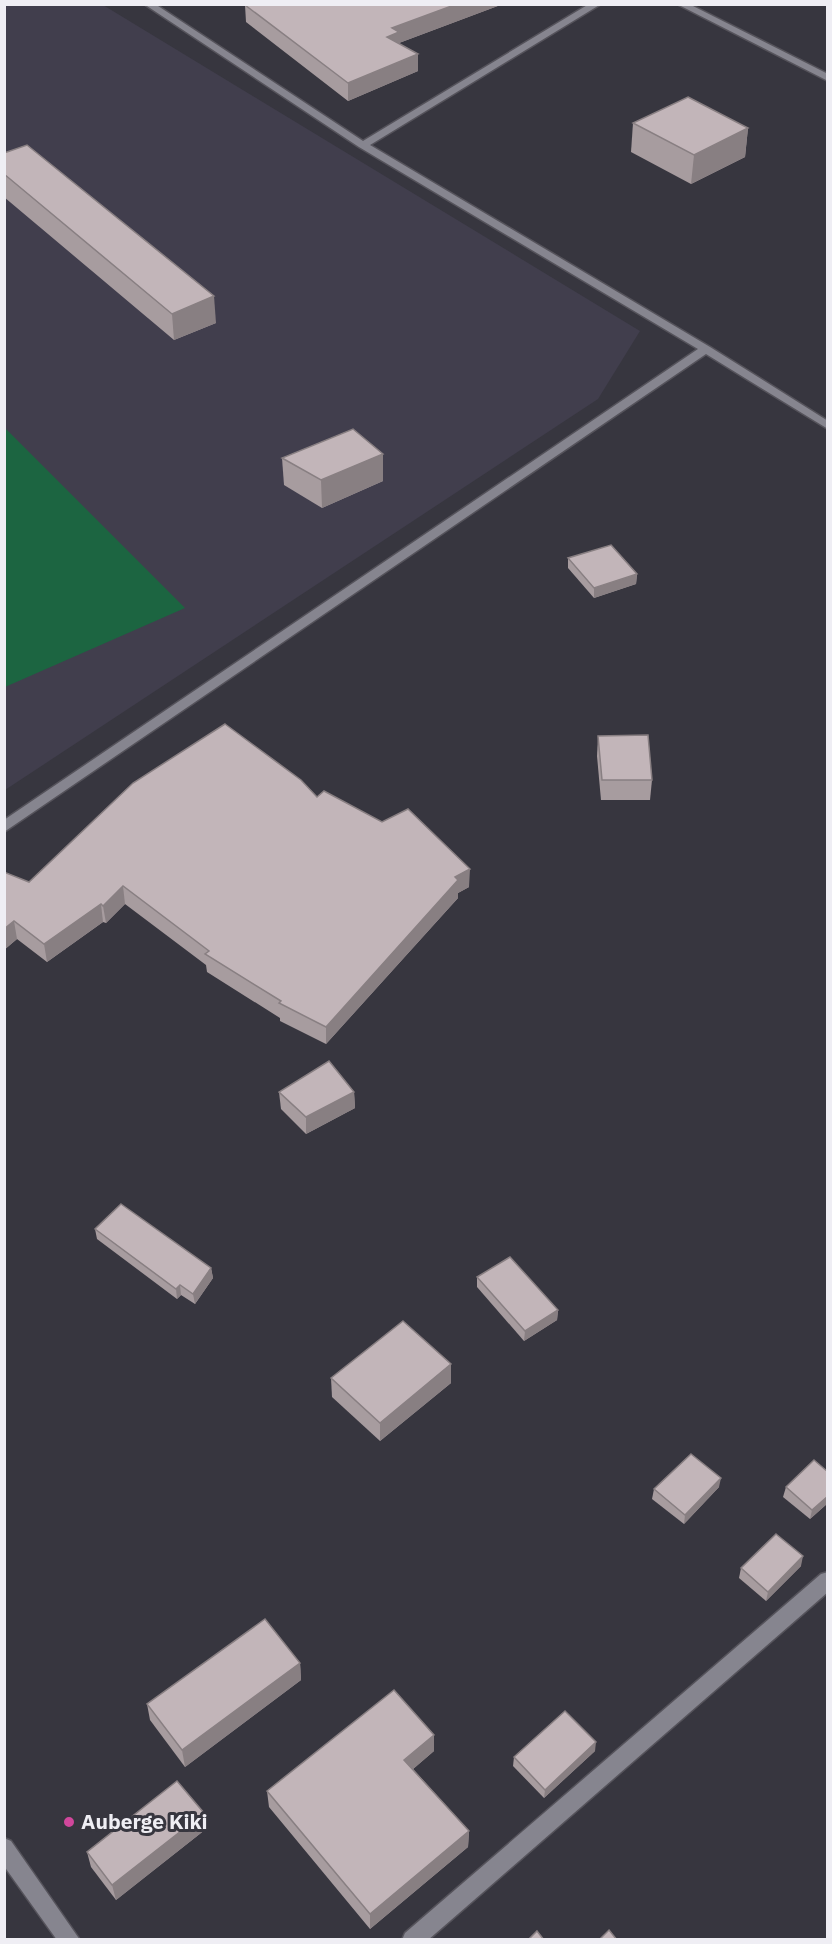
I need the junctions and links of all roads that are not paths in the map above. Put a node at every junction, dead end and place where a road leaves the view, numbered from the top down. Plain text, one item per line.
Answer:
1 (148, 4) edge
2 (597, 4) edge
3 (681, 4) edge
4 (828, 78) edge
5 (363, 145) junction
6 (706, 349) junction
7 (828, 426) edge
8 (4, 827) edge
9 (828, 1580) edge
10 (4, 1848) edge
11 (70, 1940) edge
12 (412, 1940) edge

1 - 5 street
2 - 5 street
3 - 4 street
5 - 6 street
6 - 7 street
6 - 8 street
9 - 12 street
10 - 11 street

